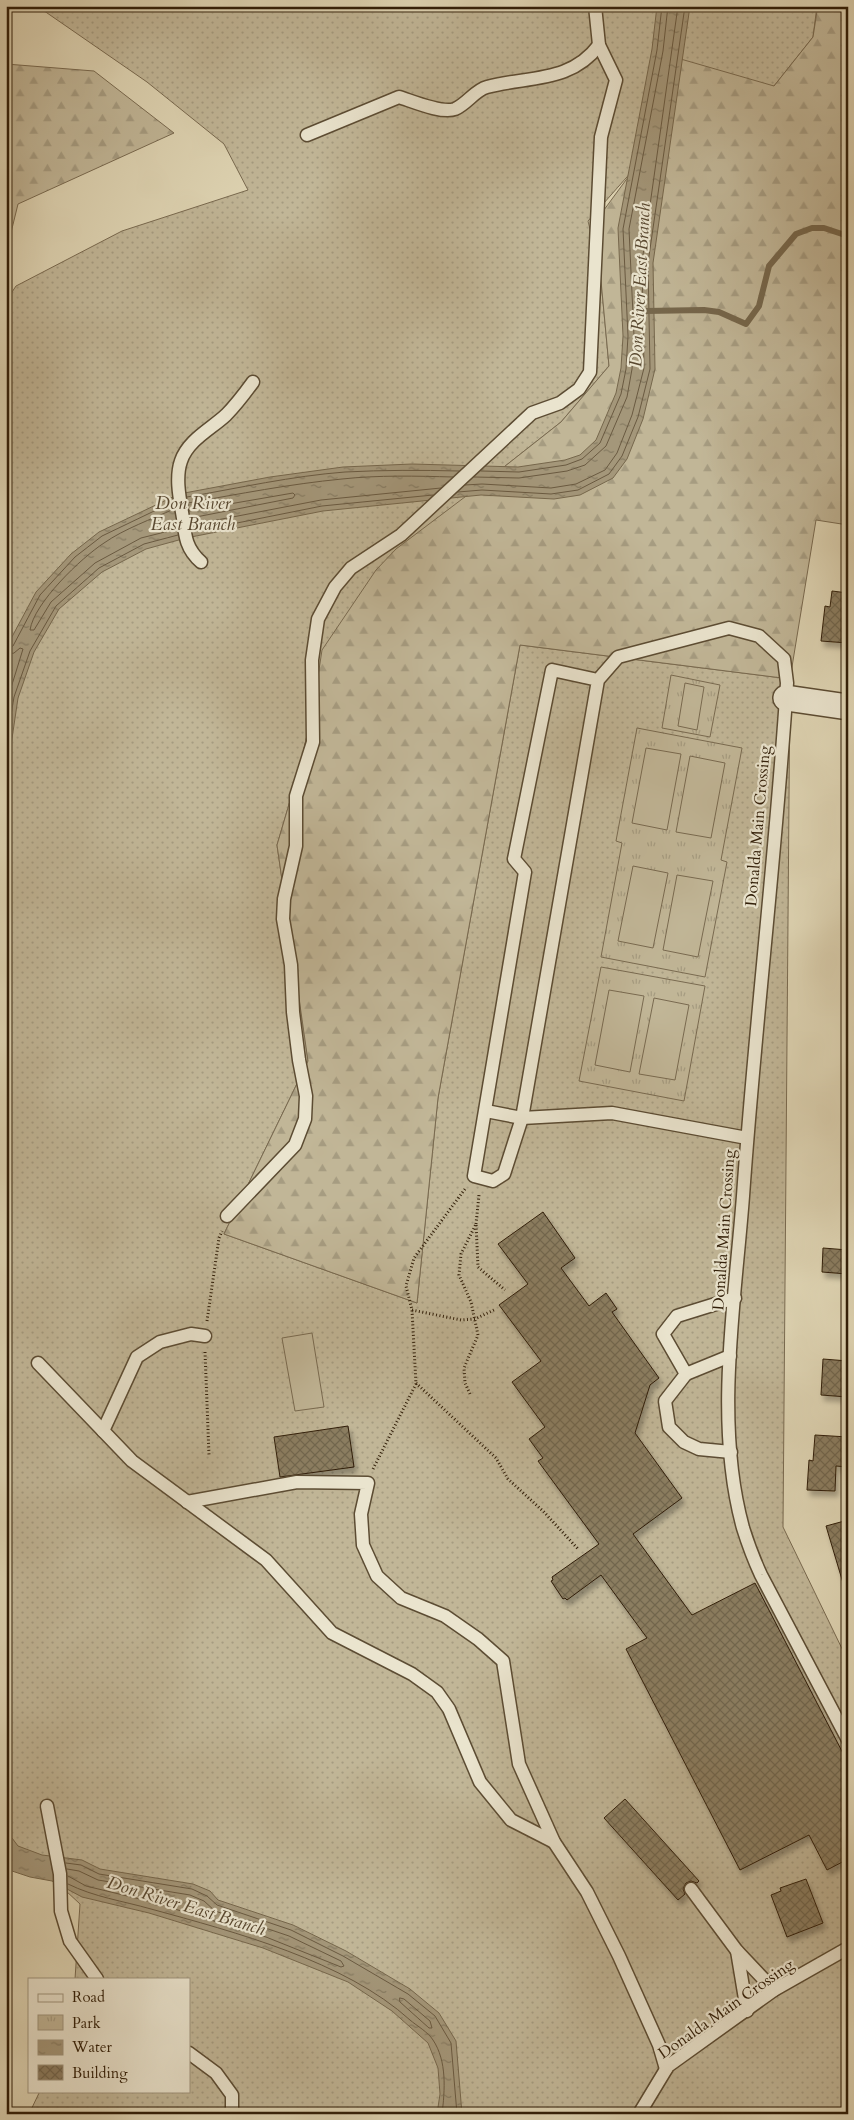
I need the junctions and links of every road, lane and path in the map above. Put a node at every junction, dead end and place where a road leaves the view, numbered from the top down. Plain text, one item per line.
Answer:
1 (595, 6) edge
2 (599, 45) junction
3 (307, 135) dead end
4 (253, 382) dead end
5 (201, 562) dead end
6 (598, 680) junction
7 (786, 698) junction
8 (848, 706) edge
9 (486, 1111) junction
10 (522, 1118) junction
11 (747, 1138) junction
12 (478, 1177) junction
13 (228, 1216) dead end
14 (476, 1224) junction
15 (505, 1290) dead end
16 (735, 1298) junction
17 (496, 1309) dead end
18 (412, 1310) junction
19 (475, 1318) junction
20 (205, 1336) dead end
21 (730, 1356) junction
22 (38, 1363) dead end
23 (686, 1374) junction
24 (416, 1382) junction
25 (470, 1394) dead end
26 (103, 1430) junction
27 (730, 1452) junction
28 (368, 1482) junction
29 (186, 1502) junction
30 (578, 1549) dead end
31 (848, 1740) edge
32 (48, 1812) dead end
33 (554, 1842) junction
34 (690, 1889) dead end
35 (848, 1948) edge
36 (737, 1951) junction
37 (95, 1978) edge
38 (774, 1990) junction
39 (747, 2011) junction
40 (190, 2054) edge
41 (666, 2069) junction
42 (232, 2114) edge
43 (639, 2114) edge

1 - 2 lane
2 - 3 lane
2 - 13 lane
4 - 5 lane
6 - 7 lane, Donalda Main Crossing
6 - 9 lane
6 - 10 lane
7 - 8 street
7 - 11 lane, Donalda Main Crossing
9 - 10 lane
9 - 12 lane
10 - 11 lane
10 - 12 lane
11 - 16 lane, Donalda Main Crossing
12 - 14 path
12 - 18 path
14 - 15 path
14 - 19 path
16 - 21 lane, Donalda Main Crossing
16 - 23 lane
17 - 19 path
18 - 19 path
18 - 24 path
19 - 25 path
20 - 26 lane
21 - 23 lane
21 - 27 lane, Donalda Main Crossing
22 - 26 lane
23 - 27 lane
24 - 28 path
24 - 30 path
26 - 29 lane
27 - 31 lane, Donalda Main Crossing
28 - 29 lane
28 - 33 lane
29 - 33 lane
32 - 37 lane
33 - 41 lane
34 - 36 lane
35 - 38 lane, Donalda Main Crossing
36 - 38 lane
36 - 39 lane
38 - 39 lane, Donalda Main Crossing
39 - 41 lane, Donalda Main Crossing
40 - 42 lane
41 - 43 lane, Donalda Main Crossing

